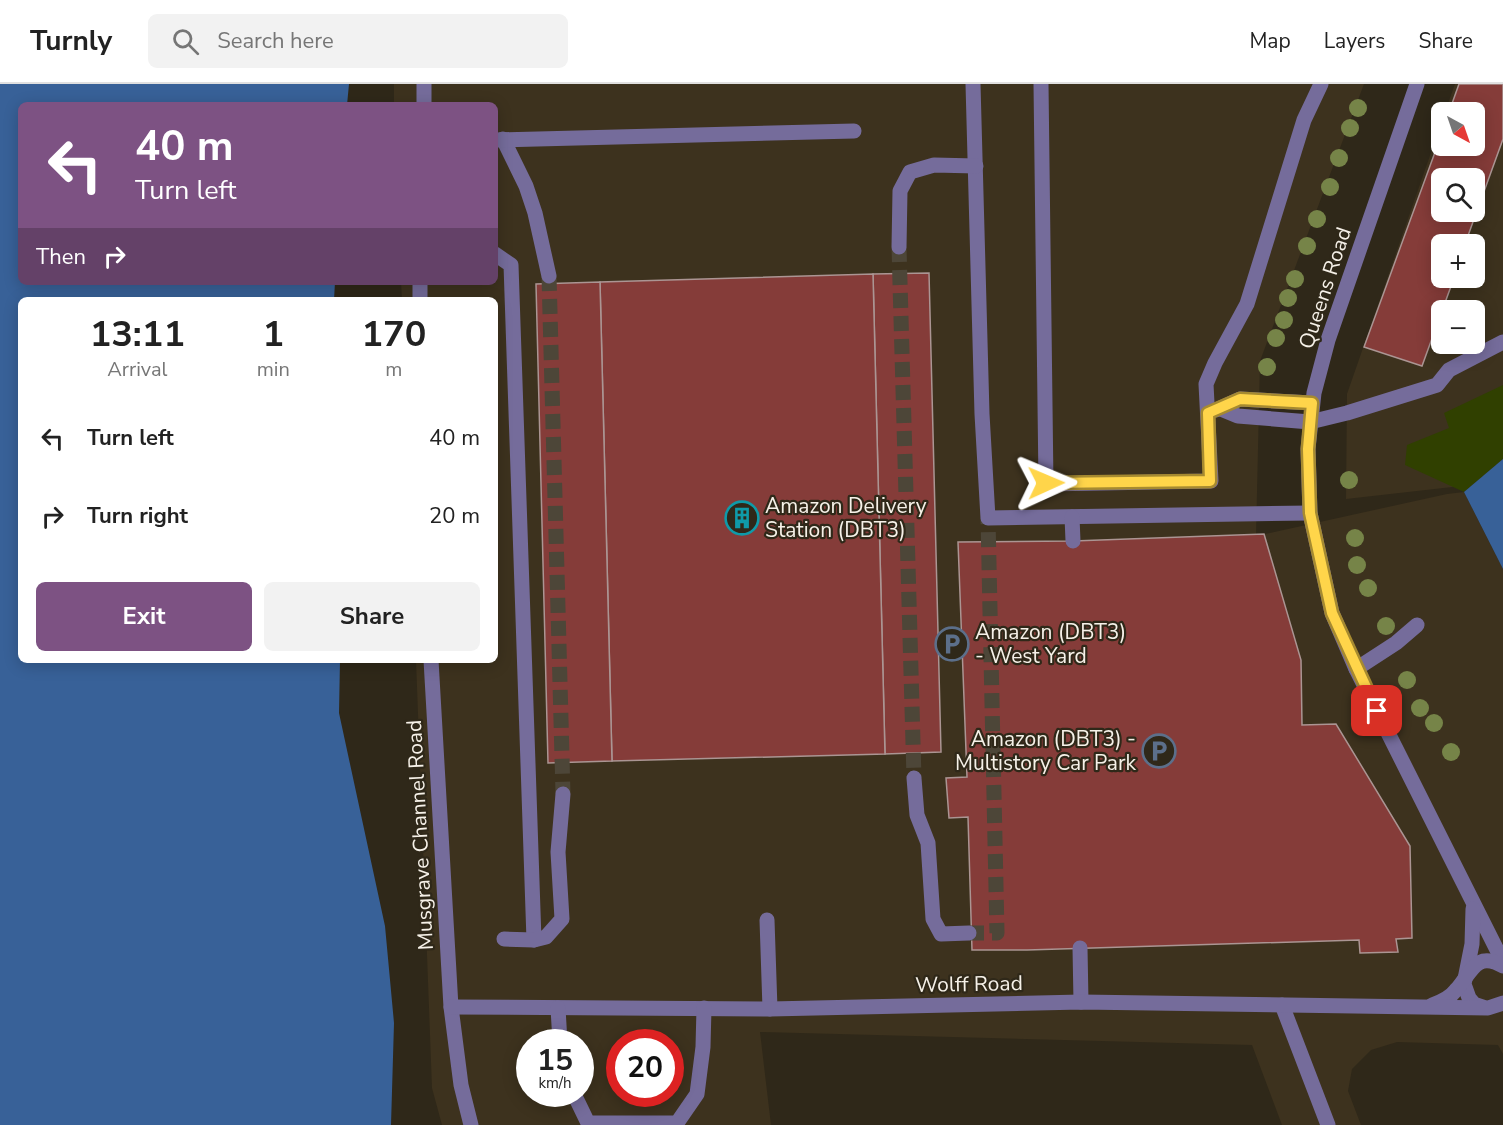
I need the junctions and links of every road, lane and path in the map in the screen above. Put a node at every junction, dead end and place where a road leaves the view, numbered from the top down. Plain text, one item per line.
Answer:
1 (424, 84) edge
2 (973, 84) edge
3 (1041, 84) edge
4 (1321, 84) edge
5 (1417, 84) edge
6 (424, 102) edge
7 (854, 131) dead end
8 (499, 139) edge
9 (976, 166) junction
10 (899, 247) tunnel mouth
11 (498, 256) edge
12 (549, 276) tunnel mouth
13 (1503, 342) edge
14 (1312, 403) junction
15 (1215, 411) junction
16 (1310, 422) junction
17 (1310, 513) junction
18 (1072, 517) junction
19 (1073, 541) dead end
20 (1417, 625) dead end
21 (431, 663) edge
22 (1356, 669) junction
23 (914, 778) tunnel mouth
24 (563, 794) tunnel mouth
25 (1473, 903) junction
26 (766, 920) dead end
27 (969, 933) tunnel mouth
28 (504, 939) dead end
29 (534, 940) junction
30 (1080, 948) dead end
31 (1503, 964) edge
32 (1466, 976) junction
33 (1081, 1002) junction
34 (1282, 1005) junction
35 (1430, 1006) junction
36 (451, 1007) junction
37 (558, 1008) junction
38 (704, 1008) junction
39 (770, 1008) junction
40 (1498, 1008) edge
41 (559, 1029) edge
42 (580, 1107) edge
43 (471, 1125) edge
44 (1328, 1125) edge

1 - 6 street
2 - 9 street
3 - 15 street
4 - 15 street
5 - 14 street, Queens Road
7 - 8 street
8 - 12 street
9 - 10 street
9 - 18 street
11 - 29 street
13 - 16 street
14 - 15 street
14 - 16 street, Queens Road
15 - 16 street
16 - 17 street, Queens Road
17 - 18 street
17 - 22 street, Queens Road
18 - 19 street
20 - 22 street
21 - 36 street, Musgrave Channel Road
22 - 25 street, Queens Road
23 - 27 street
24 - 29 street
25 - 31 street, Queens Road
25 - 32 street
26 - 39 street
28 - 29 street
30 - 33 street
31 - 32 street
32 - 35 street
32 - 40 street
33 - 34 street, Wolff Road
33 - 39 street, Wolff Road
34 - 35 street, Wolff Road
34 - 44 street
35 - 40 street, Wolff Road
36 - 37 street, Wolff Road
36 - 43 street, Musgrave Channel Road
37 - 38 street, Wolff Road
37 - 41 street
38 - 39 street, Wolff Road
38 - 42 street

